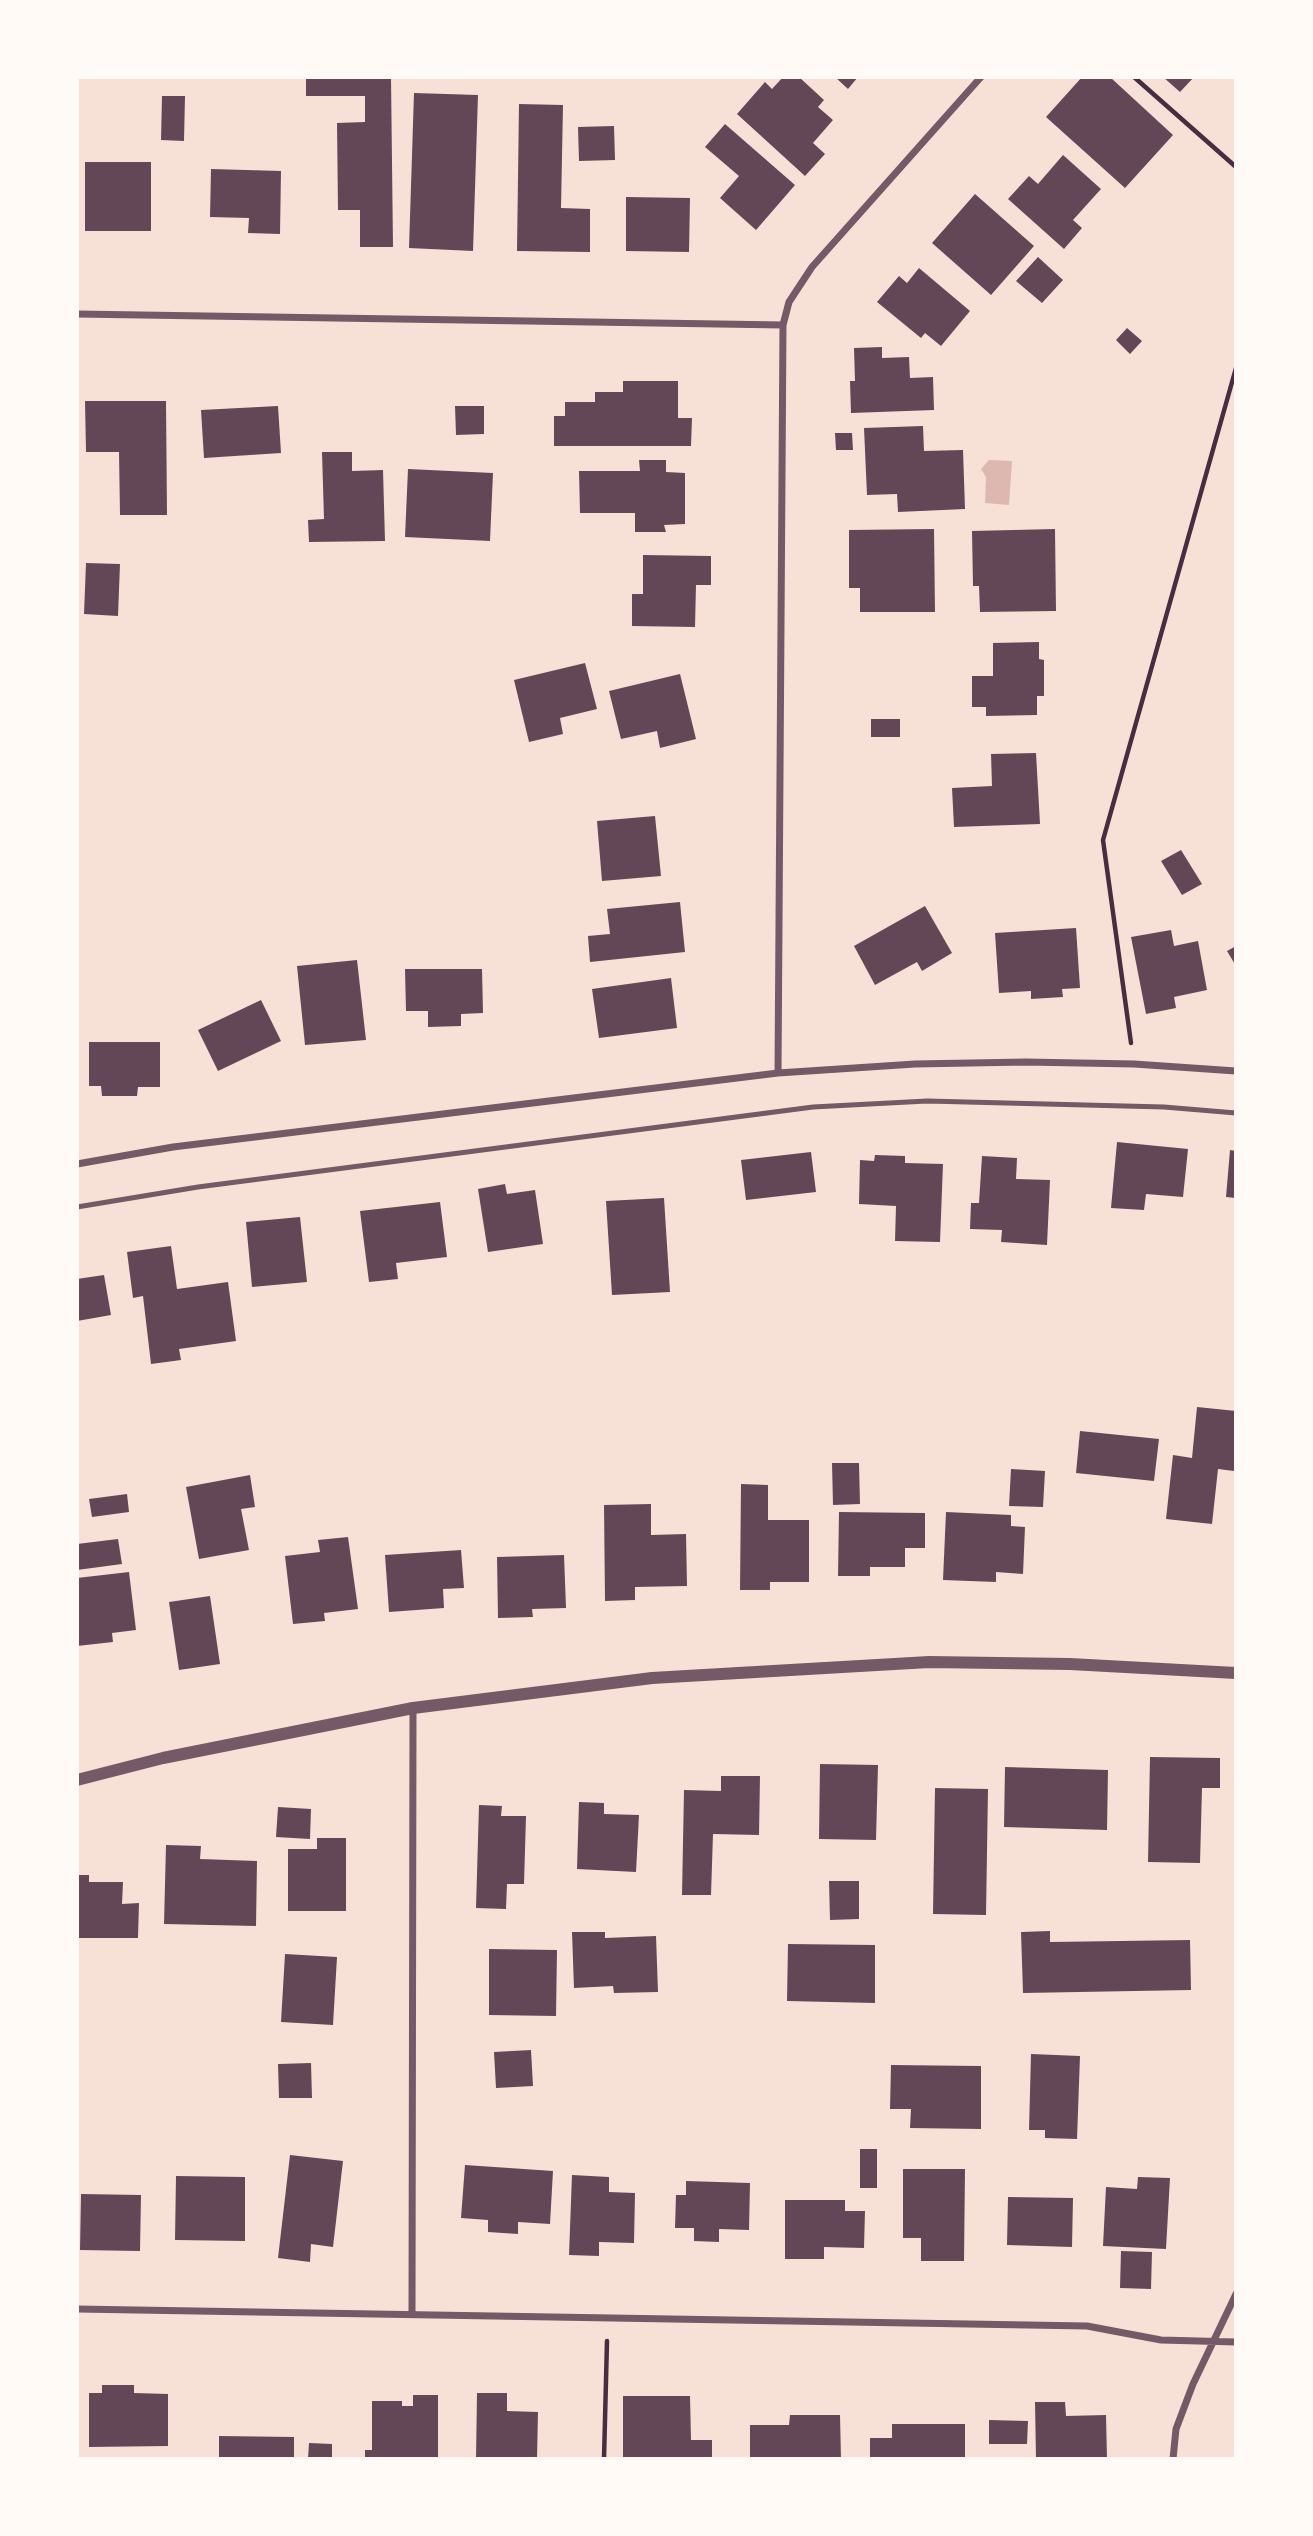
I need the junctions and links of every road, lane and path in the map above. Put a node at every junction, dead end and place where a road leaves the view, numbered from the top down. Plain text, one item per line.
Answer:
1 (981, 77) edge
2 (1134, 77) edge
3 (1236, 167) edge
4 (77, 314) edge
5 (783, 325) junction
6 (1236, 368) edge
7 (1134, 1064) junction
8 (1236, 1070) edge
9 (778, 1073) junction
10 (1236, 1113) edge
11 (77, 1164) edge
12 (77, 1207) edge
13 (1236, 1673) edge
14 (413, 1708) junction
15 (77, 1780) edge
16 (1236, 2294) edge
17 (77, 2309) edge
18 (412, 2314) junction
19 (608, 2319) junction
20 (1236, 2342) edge
21 (1213, 2343) junction
22 (604, 2459) edge
23 (1173, 2459) edge

1 - 5 street
2 - 3 path
4 - 5 street
5 - 9 street
6 - 7 path
7 - 8 street
7 - 9 street
9 - 11 street
10 - 12 lane
13 - 14 street
14 - 15 street
14 - 18 street
16 - 21 street
17 - 18 street
18 - 19 street
19 - 21 street
19 - 22 path
20 - 21 street
21 - 23 street

